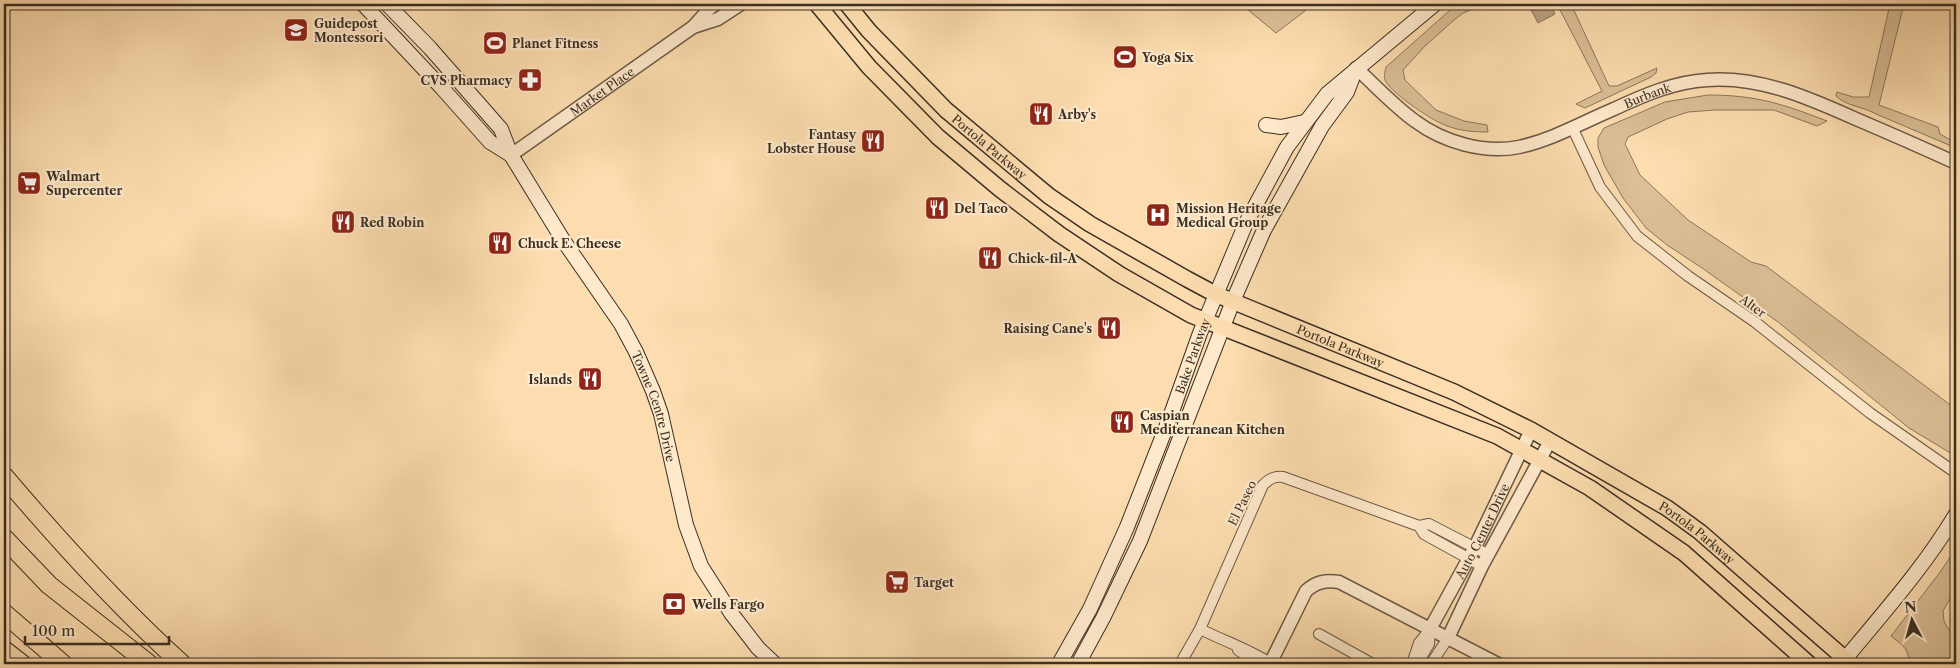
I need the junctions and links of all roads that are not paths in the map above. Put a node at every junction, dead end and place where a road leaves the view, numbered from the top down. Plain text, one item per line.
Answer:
1 (364, 4) edge
2 (387, 4) edge
3 (716, 4) edge
4 (741, 4) edge
5 (817, 4) edge
6 (847, 4) edge
7 (1435, 4) edge
8 (693, 27) junction
9 (1356, 68) junction
10 (1347, 92) junction
11 (1304, 122) junction
12 (1266, 125) dead end
13 (1572, 127) junction
14 (1286, 147) junction
15 (511, 155) junction
16 (1956, 163) edge
17 (1215, 294) junction
18 (1233, 302) junction
19 (1205, 320) junction
20 (1224, 327) junction
21 (1532, 430) junction
22 (1550, 441) junction
23 (1522, 450) junction
24 (1540, 460) junction
25 (1956, 473) edge
26 (4, 476) edge
27 (1956, 514) edge
28 (1419, 526) junction
29 (1127, 527) junction
30 (4, 538) edge
31 (1475, 547) junction
32 (1489, 554) junction
33 (1469, 559) junction
34 (1482, 566) junction
35 (4, 613) edge
36 (1103, 618) junction
37 (1200, 629) junction
38 (1430, 629) junction
39 (1319, 634) dead end
40 (1448, 638) junction
41 (4, 650) edge
42 (1845, 662) edge
43 (22, 664) edge
44 (63, 664) edge
45 (149, 664) edge
46 (182, 664) edge
47 (775, 664) edge
48 (1059, 664) edge
49 (1078, 664) edge
50 (1180, 664) edge
51 (1266, 664) edge
52 (1370, 664) edge
53 (1412, 664) edge
54 (1417, 664) edge
55 (1431, 664) edge
56 (1498, 664) edge
57 (1809, 664) edge

1 - 15 main road, Towne Centre Drive
2 - 15 main road, Towne Centre Drive
3 - 8 street, Market Place
4 - 8 street, Market Place
5 - 19 main road, Portola Parkway
6 - 17 main road, Portola Parkway
7 - 9 main road, Bake Parkway
8 - 15 street, Market Place
9 - 10 main road, Bake Parkway
9 - 11 main road, Bake Parkway
9 - 13 street, Burbank
10 - 14 main road
10 - 18 main road, Bake Parkway
11 - 12 main road
11 - 14 main road, Bake Parkway
13 - 16 street, Burbank
13 - 25 street, Alter
14 - 17 main road, Bake Parkway
15 - 47 main road, Towne Centre Drive
17 - 18 main road, Portola Parkway
17 - 19 main road, Bake Parkway
18 - 20 main road, Bake Parkway
18 - 21 main road, Portola Parkway
19 - 20 main road, Portola Parkway
19 - 29 main road, Bake Parkway
20 - 23 main road, Portola Parkway
20 - 36 main road, Bake Parkway
21 - 22 main road, Portola Parkway
21 - 23 street, Auto Center Drive
22 - 24 street, Auto Center Drive
22 - 42 main road, Portola Parkway
23 - 24 main road, Portola Parkway
23 - 31 street, Auto Center Drive
24 - 32 street, Auto Center Drive
24 - 57 main road, Portola Parkway
26 - 46 highway
27 - 42 main road
28 - 31 street, El Paseo
28 - 33 street, El Paseo
28 - 37 street, El Paseo
29 - 36 main road
29 - 48 main road, Bake Parkway
30 - 45 highway
31 - 32 street, El Paseo
31 - 33 street, Auto Center Drive
32 - 34 street, Auto Center Drive
33 - 34 street, El Paseo
33 - 38 street, Auto Center Drive
34 - 40 street, Auto Center Drive
35 - 44 highway
36 - 49 main road, Bake Parkway
37 - 50 street, El Paseo
37 - 51 street
38 - 40 street
38 - 51 street
38 - 53 street
38 - 54 street
39 - 52 street
40 - 55 street
40 - 56 street
41 - 43 highway

